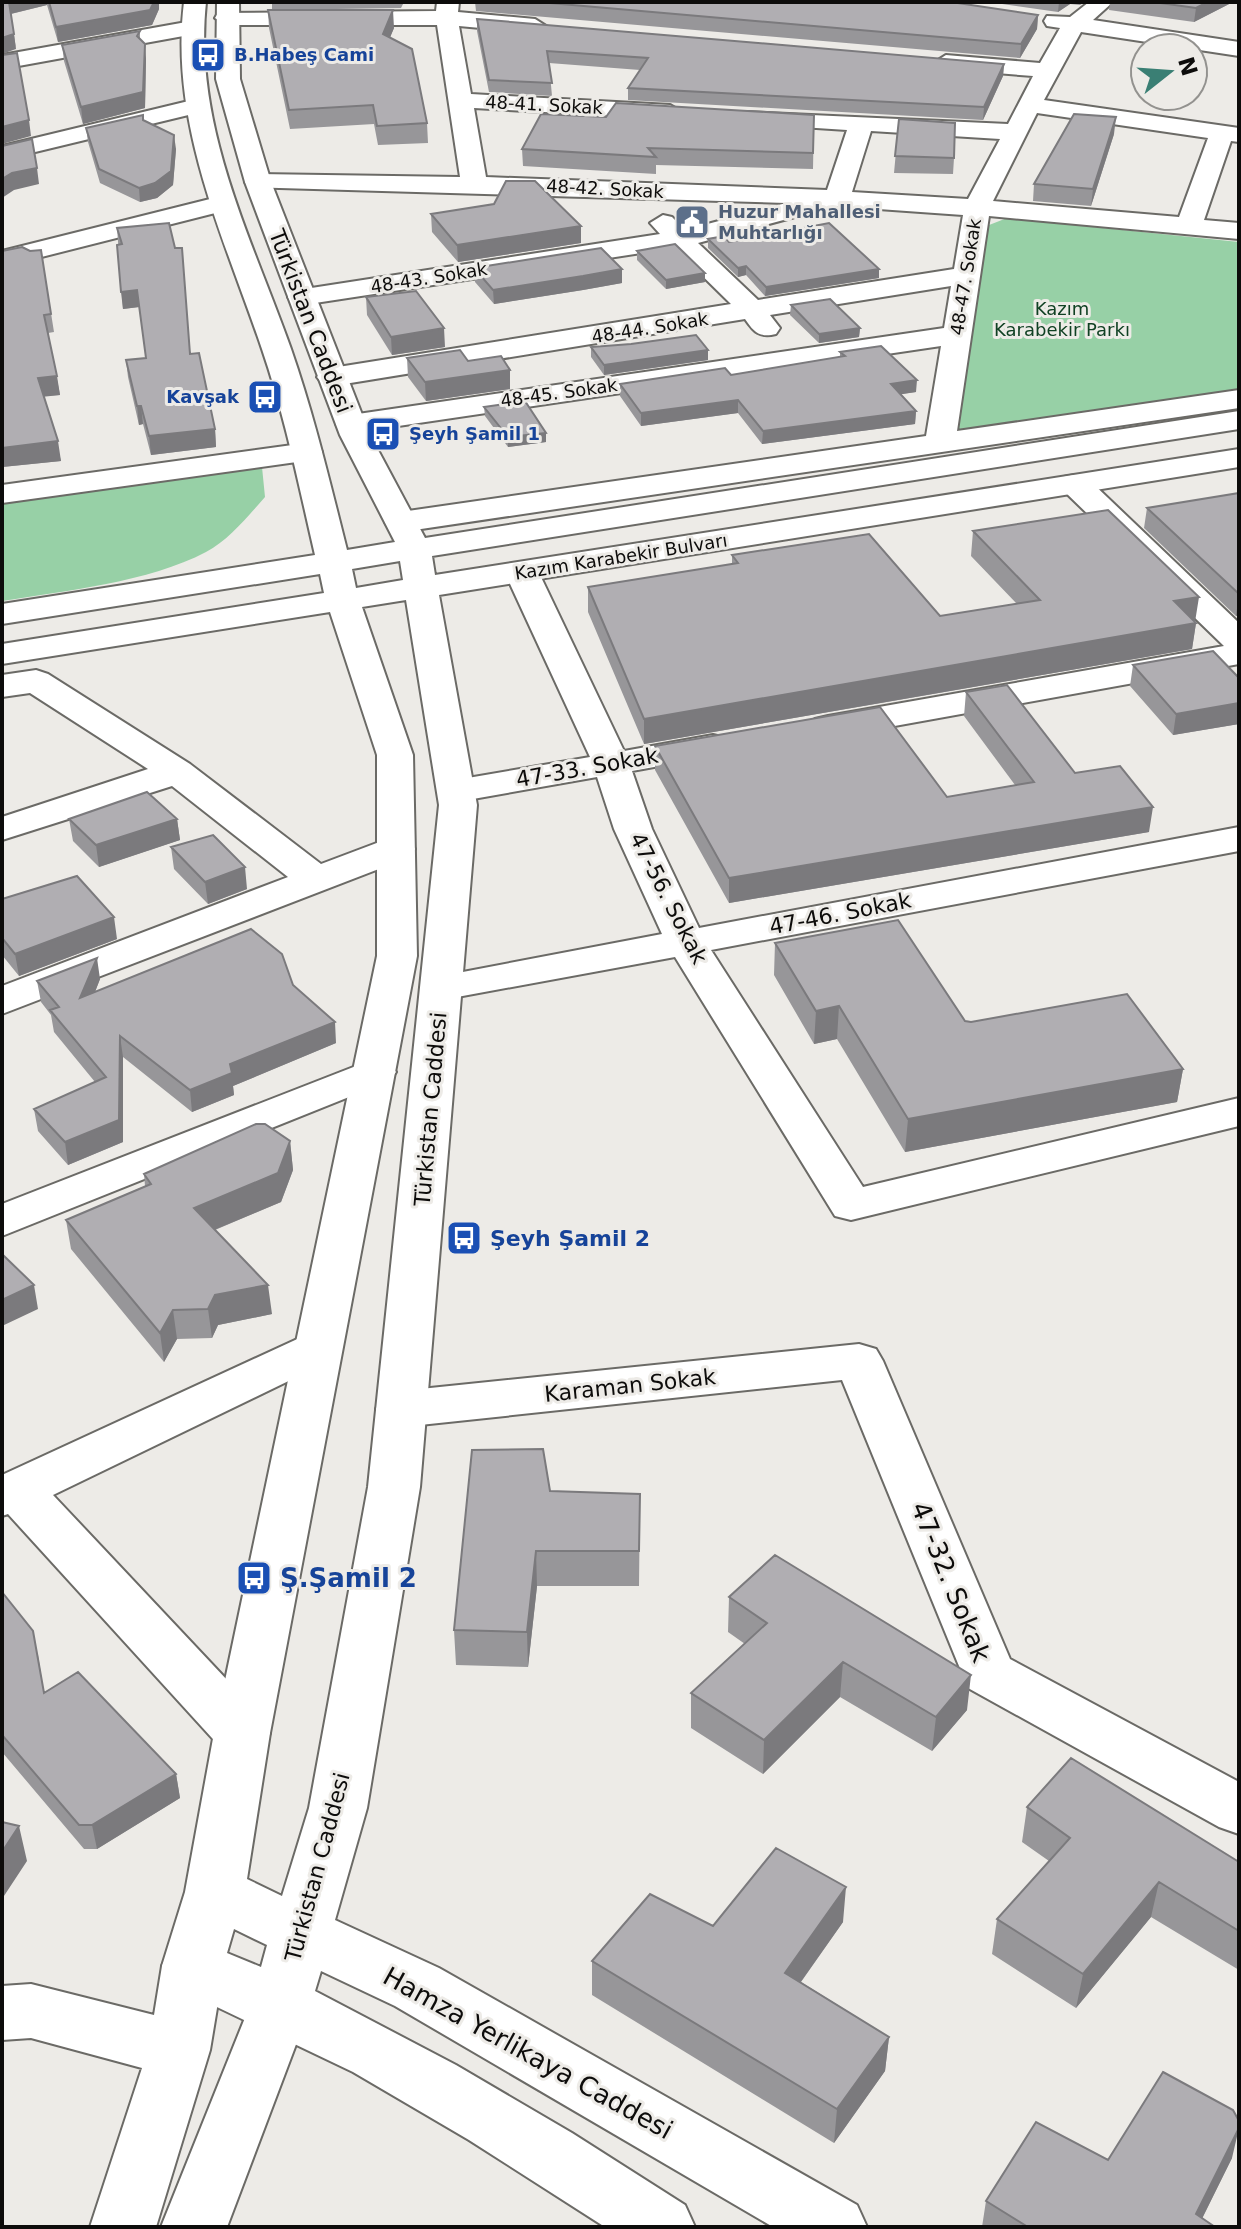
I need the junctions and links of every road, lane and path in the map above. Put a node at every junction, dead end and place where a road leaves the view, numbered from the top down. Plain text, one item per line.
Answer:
1 (1102, 2) edge
2 (227, 10) edge
3 (447, 10) edge
4 (193, 15) edge
5 (1029, 18) edge
6 (1075, 24) junction
7 (557, 28) edge
8 (1239, 49) edge
9 (919, 59) edge
10 (2, 62) edge
11 (1046, 70) junction
12 (460, 100) junction
13 (1028, 105) junction
14 (197, 106) junction
15 (691, 113) edge
16 (738, 116) edge
17 (861, 123) junction
18 (1012, 132) junction
19 (1230, 134) edge
20 (2, 153) edge
21 (258, 182) junction
22 (474, 182) junction
23 (606, 189) junction
24 (837, 198) junction
25 (222, 204) junction
26 (977, 207) junction
27 (1189, 226) junction
28 (1239, 231) edge
29 (682, 239) junction
30 (2, 259) edge
31 (966, 275) junction
32 (302, 297) junction
33 (754, 312) junction
34 (957, 335) junction
35 (789, 359) junction
36 (332, 377) junction
37 (1239, 399) edge
38 (1239, 420) edge
39 (351, 424) junction
40 (940, 444) junction
41 (307, 452) junction
42 (1239, 458) edge
43 (1075, 484) junction
44 (2, 494) edge
45 (411, 553) junction
46 (522, 573) junction
47 (337, 581) junction
48 (2, 614) edge
49 (1235, 638) edge
50 (2, 654) edge
51 (19, 684) edge
52 (794, 732) edge
53 (748, 740) edge
54 (611, 763) junction
55 (177, 772) junction
56 (456, 791) junction
57 (2, 829) edge
58 (1237, 843) edge
59 (396, 849) junction
60 (316, 879) junction
61 (686, 942) junction
62 (441, 988) junction
63 (2, 1001) edge
64 (374, 1072) junction
65 (1239, 1112) edge
66 (2, 1221) edge
67 (319, 1346) junction
68 (859, 1361) joint
69 (401, 1409) junction
70 (9, 1494) edge
71 (242, 1733) junction
72 (1239, 1810) edge
73 (215, 1892) junction
74 (299, 1931) junction
75 (193, 1966) junction
76 (281, 2002) junction
77 (2, 2013) edge
78 (179, 2050) junction
79 (123, 2227) edge
80 (194, 2227) edge
81 (662, 2227) edge
82 (834, 2227) edge

1 - 6 street, 48-47. Sokak
2 - 3 street
2 - 21 street, Türkistan Caddesi
3 - 7 street
3 - 12 street
4 - 10 street
4 - 14 street, Türkistan Caddesi
5 - 6 street
6 - 8 street
6 - 11 street, 48-47. Sokak
9 - 11 street
11 - 13 street, 48-47. Sokak
12 - 15 street, 48-41. Sokak
12 - 22 street
13 - 18 street, 48-47. Sokak
13 - 19 street
14 - 20 street
14 - 25 street, Türkistan Caddesi
16 - 17 street
17 - 18 street
17 - 24 street
18 - 26 street, 48-47. Sokak
19 - 27 street
21 - 22 street, 48-42. Sokak
21 - 32 street, Türkistan Caddesi
22 - 23 street, 48-42. Sokak
23 - 24 street, 48-42. Sokak
23 - 29 street
24 - 26 street, 48-42. Sokak
24 - 29 street, 48-43. Sokak
25 - 30 street
25 - 41 street, Türkistan Caddesi
26 - 27 street, 48-42. Sokak
26 - 31 street, 48-47. Sokak
27 - 28 street, 48-42. Sokak
29 - 32 street, 48-43. Sokak
29 - 33 street
31 - 33 street, 48-44. Sokak
31 - 34 street, 48-47. Sokak
32 - 36 street, Türkistan Caddesi
33 - 35 street
33 - 36 street, 48-44. Sokak
34 - 35 street, 48-45. Sokak
34 - 40 street, 48-47. Sokak
35 - 39 street, 48-45. Sokak
36 - 39 street, Türkistan Caddesi
37 - 40 street
38 - 45 street, Kazım Karabekir Bulvarı
39 - 45 street, Türkistan Caddesi
40 - 45 street
41 - 44 street
41 - 47 street, Türkistan Caddesi
42 - 43 street, Kazım Karabekir Bulvarı
43 - 46 street, Kazım Karabekir Bulvarı
43 - 49 street
45 - 46 street, Kazım Karabekir Bulvarı
45 - 47 street, Kazım Karabekir Bulvarı
45 - 47 street, Kazım Karabekir Bulvarı
45 - 56 street, Türkistan Caddesi
46 - 54 street, 47-56. Sokak
47 - 48 street, Kazım Karabekir Bulvarı
47 - 50 street, Kazım Karabekir Bulvarı
47 - 59 street, Türkistan Caddesi
49 - 52 street
51 - 55 street
53 - 54 street, 47-33. Sokak
54 - 56 street, 47-33. Sokak
54 - 61 street, 47-56. Sokak
55 - 57 street
55 - 60 street
56 - 62 street, Türkistan Caddesi
58 - 61 street, 47-46. Sokak
59 - 60 street
59 - 64 street, Türkistan Caddesi
60 - 63 street
61 - 62 street, 47-46. Sokak
61 - 65 street, 47-56. Sokak
62 - 69 street, Türkistan Caddesi
64 - 66 street
64 - 67 street, Türkistan Caddesi
67 - 70 street
67 - 71 street, Türkistan Caddesi
68 - 69 street, Karaman Sokak
68 - 72 street, 47-32. Sokak
69 - 74 street, Türkistan Caddesi
70 - 71 street
71 - 73 street, Türkistan Caddesi
73 - 74 street, Hamza Yerlikaya Caddesi
73 - 75 street, Türkistan Caddesi
74 - 76 street, Türkistan Caddesi
74 - 82 street, Hamza Yerlikaya Caddesi
75 - 76 street
75 - 78 street, Türkistan Caddesi
76 - 80 street, Türkistan Caddesi
76 - 81 street
77 - 78 street
78 - 79 street, Türkistan Caddesi

